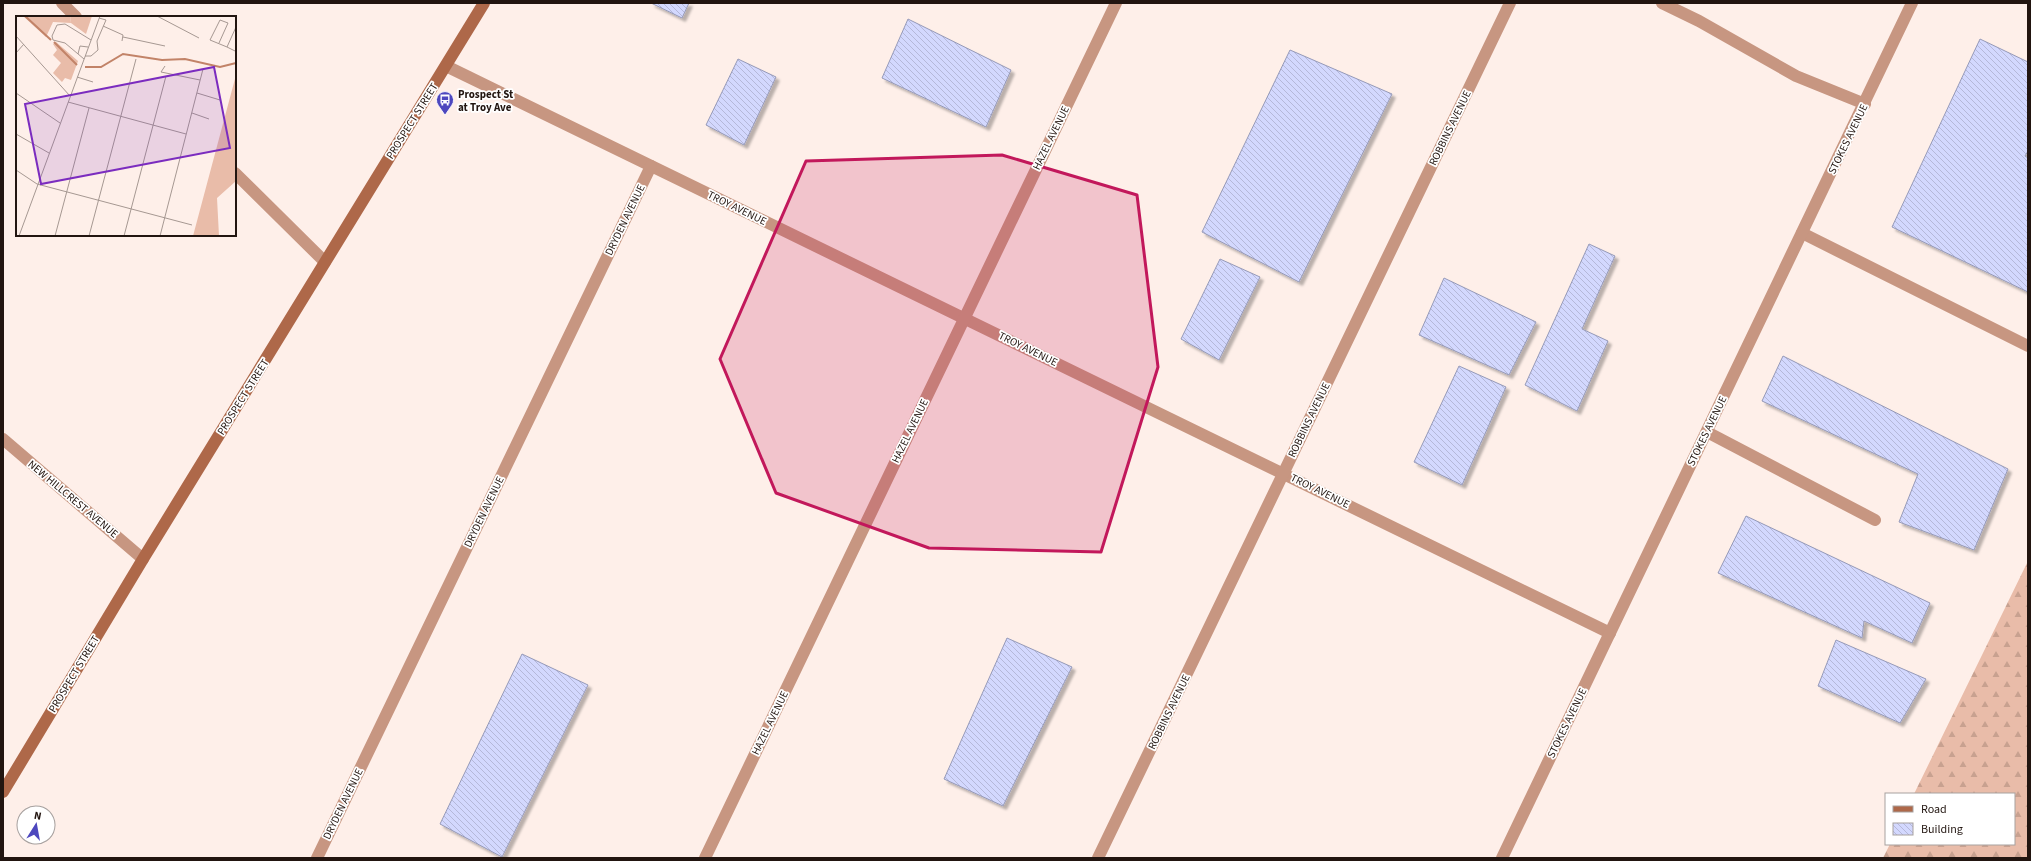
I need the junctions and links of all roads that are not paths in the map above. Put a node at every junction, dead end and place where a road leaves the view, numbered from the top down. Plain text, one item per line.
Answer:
1 (62, 3) edge
2 (484, 3) edge
3 (1116, 3) edge
4 (1510, 3) edge
5 (1662, 3) edge
6 (1912, 3) edge
7 (75, 16) edge
8 (446, 66) junction
9 (1865, 104) junction
10 (651, 166) junction
11 (236, 174) edge
12 (1802, 233) junction
13 (325, 262) junction
14 (964, 318) junction
15 (2028, 346) edge
16 (1707, 432) junction
17 (3, 439) edge
18 (1284, 473) junction
19 (1875, 520) dead end
20 (143, 559) junction
21 (1610, 633) junction
22 (3, 792) edge
23 (317, 858) edge
24 (705, 858) edge
25 (1098, 858) edge
26 (1502, 858) edge

1 - 7 street
2 - 8 street, PROSPECT STREET
3 - 14 street, HAZEL AVENUE
4 - 18 street, ROBBINS AVENUE
5 - 9 street
6 - 9 street, STOKES AVENUE
8 - 10 street, TROY AVENUE
8 - 13 street, PROSPECT STREET
9 - 12 street, STOKES AVENUE
10 - 14 street, TROY AVENUE
10 - 23 street, DRYDEN AVENUE
11 - 13 street
12 - 15 street
12 - 16 street, STOKES AVENUE
13 - 20 street, PROSPECT STREET
14 - 18 street, TROY AVENUE
14 - 24 street, HAZEL AVENUE
16 - 19 street
16 - 21 street, STOKES AVENUE
17 - 20 street, NEW HILLCREST AVENUE
18 - 21 street, TROY AVENUE
18 - 25 street, ROBBINS AVENUE
20 - 22 street, PROSPECT STREET
21 - 26 street, STOKES AVENUE

